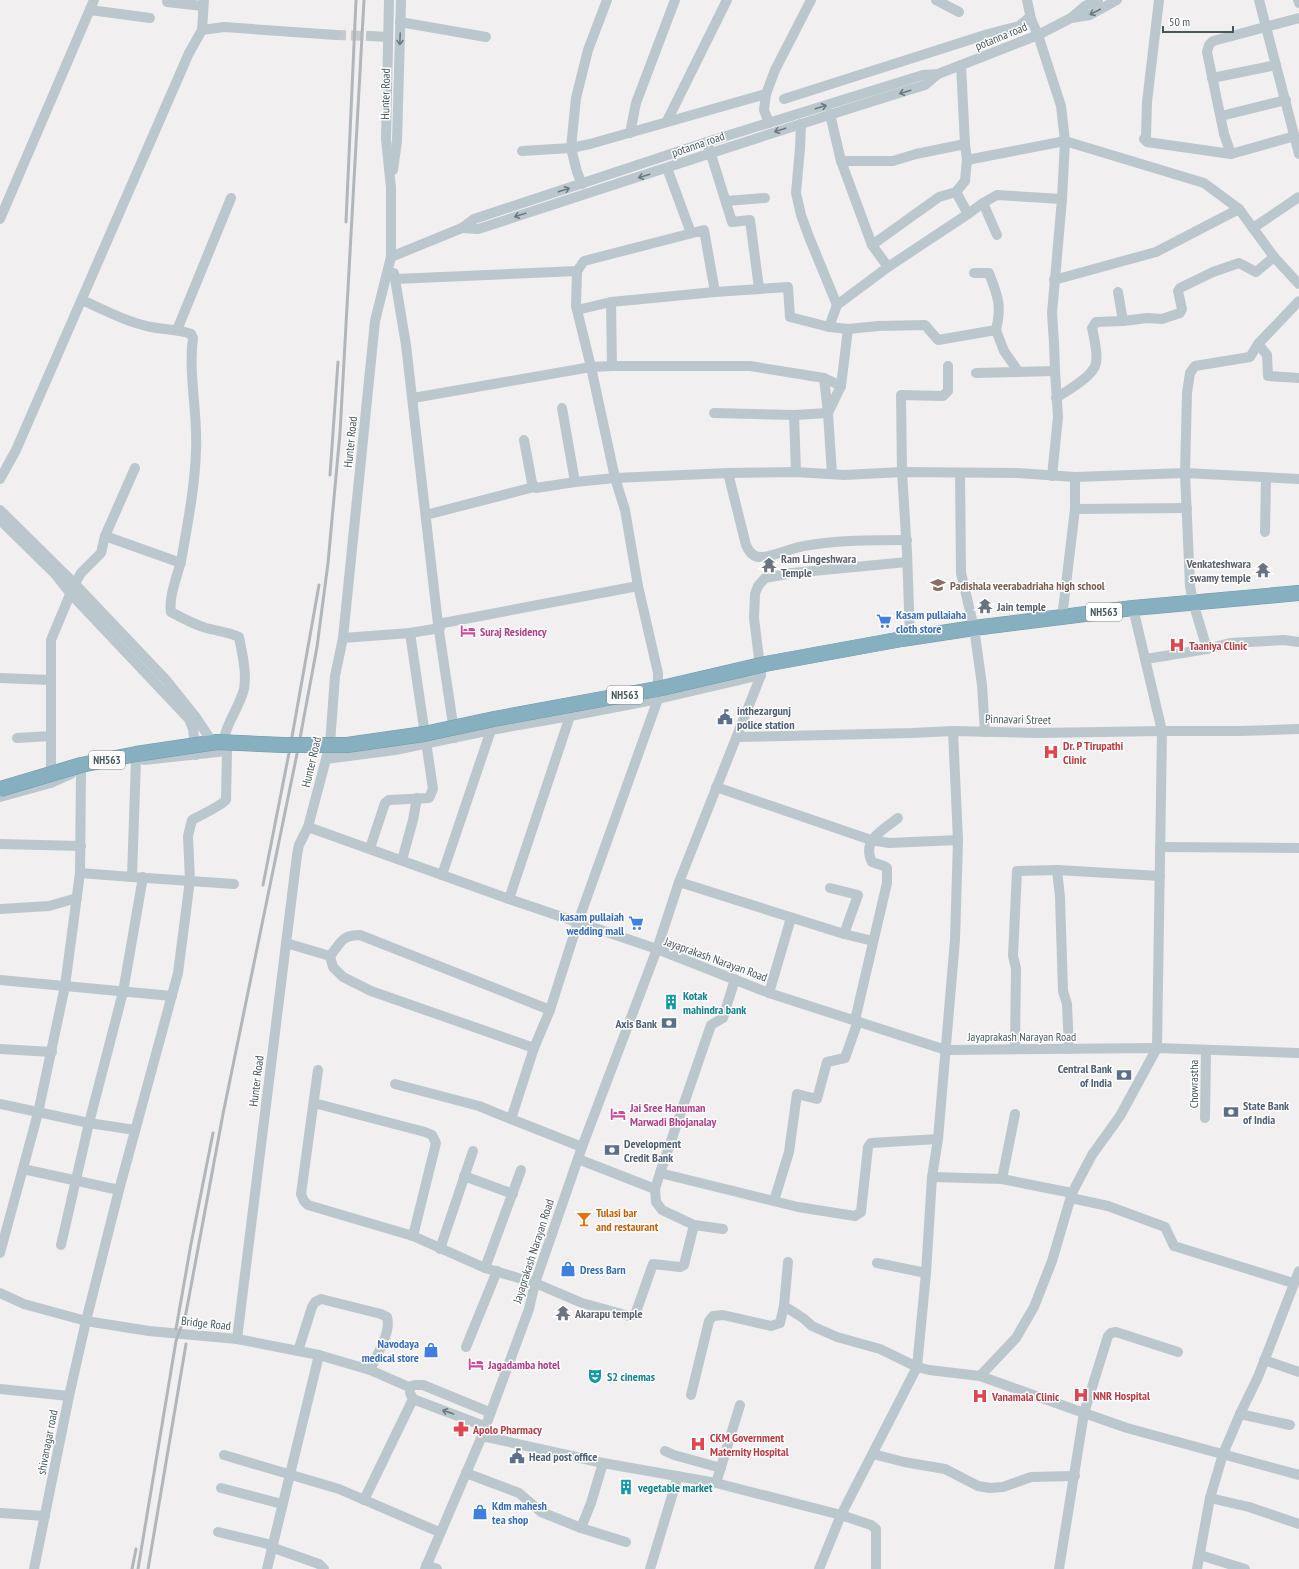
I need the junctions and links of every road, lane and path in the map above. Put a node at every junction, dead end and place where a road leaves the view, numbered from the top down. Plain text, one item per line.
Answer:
1 (94, 0) edge
2 (389, 0) edge
3 (401, 0) edge
4 (607, 0) edge
5 (675, 0) edge
6 (727, 0) edge
7 (811, 0) edge
8 (936, 0) edge
9 (1028, 0) edge
10 (1098, 0) edge
11 (1117, 0) edge
12 (1158, 0) edge
13 (1259, 0) edge
14 (167, 2) dead end
15 (203, 3) edge
16 (90, 10) junction
17 (958, 12) dead end
18 (150, 18) dead end
19 (1071, 18) junction
20 (1299, 18) edge
21 (400, 22) junction
22 (1033, 24) junction
23 (1266, 26) junction
24 (202, 30) junction
25 (336, 35) tunnel mouth
26 (371, 36) tunnel mouth
27 (388, 37) junction
28 (486, 37) dead end
29 (961, 65) junction
30 (1276, 65) junction
31 (938, 74) junction
32 (1212, 78) junction
33 (766, 94) junction
34 (784, 99) dead end
35 (1286, 100) junction
36 (830, 114) junction
37 (1221, 116) junction
38 (766, 117) junction
39 (667, 121) junction
40 (801, 124) junction
41 (630, 133) junction
42 (1295, 136) junction
43 (1065, 141) junction
44 (708, 142) junction
45 (965, 144) junction
46 (571, 148) junction
47 (522, 151) dead end
48 (710, 153) junction
49 (1231, 154) junction
50 (1299, 154) edge
51 (967, 160) junction
52 (841, 161) junction
53 (667, 168) junction
54 (580, 178) junction
55 (391, 188) junction
56 (956, 192) junction
57 (1299, 197) edge
58 (231, 198) dead end
59 (765, 198) dead end
60 (1062, 199) junction
61 (726, 201) junction
62 (982, 203) junction
63 (1239, 209) junction
64 (968, 214) junction
65 (0, 219) edge
66 (462, 228) junction
67 (1253, 228) junction
68 (691, 233) junction
69 (997, 235) dead end
70 (872, 245) junction
71 (391, 253) junction
72 (1274, 257) junction
73 (888, 268) junction
74 (577, 270) junction
75 (974, 273) dead end
76 (396, 279) junction
77 (1054, 280) junction
78 (1299, 284) edge
79 (759, 288) junction
80 (715, 292) junction
81 (1118, 292) dead end
82 (82, 300) junction
83 (1299, 301) edge
84 (611, 302) junction
85 (837, 305) junction
86 (577, 310) junction
87 (1123, 321) junction
88 (829, 328) junction
89 (848, 329) junction
90 (177, 330) junction
91 (996, 330) junction
92 (1258, 344) junction
93 (612, 366) junction
94 (948, 366) dead end
95 (591, 367) junction
96 (1018, 371) junction
97 (1054, 371) junction
98 (976, 373) dead end
99 (824, 378) junction
100 (1299, 378) edge
101 (841, 386) junction
102 (413, 398) junction
103 (1056, 398) junction
104 (562, 408) dead end
105 (714, 413) dead end
106 (828, 413) junction
107 (794, 415) junction
108 (524, 440) dead end
109 (135, 468) dead end
110 (728, 472) junction
111 (796, 472) junction
112 (902, 472) junction
113 (960, 473) junction
114 (1185, 473) junction
115 (832, 474) junction
116 (1052, 476) junction
117 (1075, 476) junction
118 (615, 478) junction
119 (1266, 478) junction
120 (0, 479) edge
121 (1299, 479) edge
122 (576, 482) junction
123 (534, 487) junction
124 (1187, 508) junction
125 (1075, 509) junction
126 (0, 510) edge
127 (426, 515) junction
128 (0, 520) edge
129 (1265, 532) dead end
130 (105, 536) junction
131 (906, 540) junction
132 (907, 562) junction
133 (180, 563) junction
134 (638, 586) junction
135 (1299, 593) edge
136 (70, 594) junction
137 (1193, 602) junction
138 (1132, 608) junction
139 (1062, 618) junction
140 (439, 626) junction
141 (974, 628) junction
142 (410, 633) junction
143 (343, 638) junction
144 (906, 639) junction
145 (1299, 642) edge
146 (1207, 649) junction
147 (1146, 659) junction
148 (761, 675) junction
149 (0, 678) edge
150 (51, 680) junction
151 (658, 698) junction
152 (570, 716) junction
153 (1299, 729) edge
154 (491, 730) junction
155 (1162, 730) junction
156 (953, 731) junction
157 (985, 732) junction
158 (51, 736) junction
159 (737, 737) junction
160 (17, 738) dead end
161 (455, 738) junction
162 (213, 742) junction
163 (426, 744) junction
164 (227, 751) junction
165 (196, 755) junction
166 (326, 759) junction
167 (136, 760) junction
168 (81, 770) junction
169 (51, 783) junction
170 (716, 788) junction
171 (0, 789) edge
172 (0, 797) edge
173 (417, 798) junction
174 (898, 818) dead end
175 (308, 827) junction
176 (871, 840) junction
177 (958, 840) junction
178 (0, 844) edge
179 (81, 846) junction
180 (1160, 847) junction
181 (370, 848) junction
182 (1299, 848) edge
183 (402, 860) junction
184 (1057, 870) junction
185 (80, 873) junction
186 (442, 875) junction
187 (1160, 876) junction
188 (132, 877) junction
189 (143, 877) junction
190 (190, 880) junction
191 (679, 882) junction
192 (234, 884) dead end
193 (830, 888) dead end
194 (77, 898) junction
195 (509, 899) junction
196 (0, 909) edge
197 (791, 918) junction
198 (578, 922) junction
199 (844, 934) junction
200 (873, 941) junction
201 (286, 943) junction
202 (657, 949) junction
203 (330, 956) junction
204 (736, 979) junction
205 (0, 980) edge
206 (65, 986) junction
207 (123, 992) junction
208 (769, 993) junction
209 (172, 996) junction
210 (550, 1010) junction
211 (856, 1020) junction
212 (534, 1048) junction
213 (1158, 1048) junction
214 (0, 1049) edge
215 (1015, 1049) junction
216 (1068, 1049) junction
217 (946, 1050) junction
218 (1206, 1050) junction
219 (52, 1052) junction
220 (1299, 1053) edge
221 (318, 1070) dead end
222 (396, 1084) dead end
223 (314, 1103) junction
224 (0, 1104) edge
225 (38, 1113) junction
226 (1016, 1114) dead end
227 (1205, 1118) dead end
228 (512, 1119) junction
229 (88, 1123) junction
230 (135, 1130) junction
231 (938, 1139) junction
232 (582, 1147) junction
233 (473, 1151) dead end
234 (578, 1159) junction
235 (23, 1169) junction
236 (522, 1170) dead end
237 (660, 1173) junction
238 (464, 1176) junction
239 (932, 1177) junction
240 (75, 1180) junction
241 (1002, 1180) junction
242 (654, 1189) junction
243 (119, 1190) junction
244 (512, 1194) junction
245 (1072, 1196) junction
246 (774, 1201) junction
247 (694, 1225) junction
248 (724, 1229) dead end
249 (413, 1236) junction
250 (2, 1241) edge
251 (61, 1246) dead end
252 (440, 1249) junction
253 (0, 1253) edge
254 (788, 1262) dead end
255 (877, 1263) dead end
256 (485, 1268) junction
257 (497, 1271) junction
258 (1299, 1271) edge
259 (926, 1274) junction
260 (535, 1284) junction
261 (1293, 1284) junction
262 (0, 1293) edge
263 (784, 1306) junction
264 (86, 1321) junction
265 (237, 1339) junction
266 (466, 1347) dead end
267 (298, 1351) junction
268 (1178, 1352) dead end
269 (319, 1355) junction
270 (1264, 1360) junction
271 (917, 1367) junction
272 (370, 1370) junction
273 (1299, 1372) edge
274 (980, 1376) junction
275 (408, 1387) junction
276 (0, 1389) edge
277 (691, 1395) dead end
278 (69, 1396) junction
279 (412, 1399) junction
280 (740, 1405) dead end
281 (489, 1412) junction
282 (1084, 1413) junction
283 (1240, 1414) junction
284 (1290, 1425) dead end
285 (483, 1431) junction
286 (665, 1451) dead end
287 (873, 1454) junction
288 (1223, 1454) junction
289 (224, 1455) dead end
290 (603, 1463) junction
291 (721, 1468) junction
292 (466, 1474) junction
293 (289, 1475) junction
294 (1296, 1475) edge
295 (678, 1476) junction
296 (1075, 1476) junction
297 (716, 1483) junction
298 (221, 1488) dead end
299 (1210, 1498) junction
300 (364, 1500) junction
301 (282, 1504) junction
302 (0, 1514) edge
303 (841, 1515) junction
304 (45, 1516) junction
305 (1299, 1524) edge
306 (581, 1528) junction
307 (218, 1532) dead end
308 (439, 1532) junction
309 (626, 1542) dead end
310 (272, 1546) junction
311 (1200, 1555) junction
312 (425, 1567) edge
313 (34, 1569) edge
314 (266, 1569) edge
315 (324, 1569) edge
316 (437, 1569) edge
317 (650, 1569) edge
318 (819, 1569) edge
319 (876, 1569) edge
320 (1059, 1569) edge
321 (1197, 1569) edge
322 (1245, 1569) edge

1 - 16 street
2 - 27 street, Hunter Road
3 - 21 street, Hunter Road
4 - 46 street
5 - 41 street
6 - 39 street
7 - 33 street
8 - 17 street
9 - 22 street
10 - 19 street, potanna road
11 -> 19 street, potanna road
12 - 49 street
13 - 23 street
14 - 15 street
15 - 24 street
16 - 18 street
16 - 65 street
19 - 22 street, potanna road
20 - 23 street
21 - 28 street
21 -> 55 street, Hunter Road
22 - 29 street, potanna road
22 - 34 street
22 - 43 street
23 - 30 street
23 - 32 street
24 - 25 street
24 - 82 street
26 - 27 street
27 - 55 street, Hunter Road
29 - 31 street, potanna road
29 - 45 street
30 - 32 street
30 - 35 street
31 -> 36 street, potanna road
38 -> 31 street, potanna road
32 - 37 street
33 - 38 street
33 - 39 street
35 - 37 street
35 - 42 street
36 - 40 street, potanna road
36 - 52 street
37 - 49 street
38 - 44 street, potanna road
39 - 41 street
40 -> 48 street, potanna road
40 - 85 street
41 - 46 street
42 - 49 street
42 - 50 street
43 - 51 street
43 - 60 street
43 - 63 street
44 - 48 street
44 - 54 street, potanna road
45 - 51 street
45 - 52 street
46 - 47 street
46 - 54 street
48 - 53 street, potanna road
48 - 61 street
51 - 56 street
52 - 70 street
53 -> 66 street, potanna road
53 - 68 street
66 -> 54 street, potanna road
55 - 71 street, Hunter Road
56 - 64 street
56 - 70 street
57 - 67 street
58 - 90 street
59 - 61 street
60 - 62 street
60 - 77 street
61 - 79 street
62 - 64 street
62 - 69 street
63 - 67 street
63 - 77 street
64 - 73 street
66 - 71 street, potanna road
67 - 72 street
68 - 74 street
68 - 80 street
70 - 73 street
71 - 76 street
71 - 143 street, Hunter Road
72 - 78 street
72 - 87 street
73 - 85 street
74 - 76 street
74 - 86 street
75 - 91 street
76 - 102 street
77 - 97 street
79 - 80 street
79 - 88 street
80 - 84 street
81 - 87 street
82 - 90 street
82 - 120 street
83 - 92 street
84 - 86 street
84 - 93 street
85 - 88 street
86 - 95 street
87 - 103 street
88 - 89 street
89 - 91 street
89 - 101 street
90 - 133 street
91 - 96 street
92 - 100 street
92 - 114 street
93 - 95 street
93 - 99 street
94 - 112 street
95 - 102 street
95 - 118 street
96 - 97 street
96 - 98 street
97 - 103 street
99 - 101 street
99 - 106 street
101 - 106 street
102 - 127 street
103 - 116 street
104 - 122 street
105 - 107 street
106 - 107 street
106 - 115 street
107 - 111 street
108 - 123 street
109 - 130 street
110 - 111 street
110 - 118 street
110 - 131 street
111 - 115 street
112 - 113 street
112 - 115 street
112 - 131 street
113 - 116 street
113 - 141 street
114 - 117 street
114 - 119 street
114 - 124 street
116 - 117 street
117 - 125 street
118 - 122 street
118 - 134 street
119 - 121 street
119 - 129 street
122 - 123 street
123 - 127 street
124 - 125 street
124 - 137 street
125 - 139 street
126 - 162 street, bridge
127 - 140 street
128 - 136 street
130 - 133 street
130 - 136 street
131 - 132 street
132 - 144 street
132 - 148 street
133 - 164 street
134 - 140 street
134 - 151 street
135 - 137 highway, NH563
136 - 150 street
136 - 165 street
137 - 138 highway, NH563
137 - 146 street
138 - 139 highway, NH563
138 - 147 street
139 - 141 highway, NH563
140 - 142 street
140 - 161 street
141 - 144 highway, NH563
141 - 157 street
142 - 143 street
142 - 163 street
143 - 166 street, Hunter Road
144 - 162 highway, NH563, bridge
145 - 146 street
146 - 147 street
147 - 155 street
148 - 151 street
148 - 159 street
149 - 150 street
150 - 158 street
151 - 152 street
151 - 198 street
152 - 154 street
152 - 195 street
153 - 155 street, Pinnavari Street
154 - 161 street
154 - 186 street
155 - 157 street, Pinnavari Street
155 - 180 street
156 - 157 street, Pinnavari Street
156 - 159 street, Pinnavari Street
156 - 177 street
158 - 160 street
158 - 169 street
159 - 170 street
161 - 163 street
162 - 171 highway, NH563, bridge
163 - 166 street
163 - 173 street
164 - 165 street
164 - 190 street, shivanagar road
165 - 167 street
166 - 175 street, Hunter Road
167 - 168 street
167 - 188 street
168 - 169 street
168 - 179 street
169 - 172 street
170 - 176 street
170 - 191 street
173 - 181 street
173 - 183 street
174 - 176 street
175 - 181 street
175 - 201 street, Hunter Road
176 - 177 street
176 - 200 street
177 - 217 street
178 - 179 street
179 - 185 street
180 - 182 street
180 - 187 street
181 - 183 street
183 - 186 street
184 - 187 street
184 - 215 street
184 - 216 street
185 - 188 street
185 - 194 street
186 - 195 street
187 - 213 street
188 - 189 street
189 - 190 street
189 - 207 street
190 - 192 street
190 - 209 street, shivanagar road
191 - 197 street
191 - 202 street
193 - 199 street
194 - 196 street
194 - 206 street
195 - 198 street
197 - 199 street
197 - 208 street
198 - 202 street
198 - 210 street
199 - 200 street
200 - 211 street
201 - 203 street
201 - 265 street, Hunter Road
202 - 204 street, Jayaprakash Narayan Road
202 - 232 street, Jayaprakash Narayan Road
203 - 210 street
203 - 212 street
204 - 208 street, Jayaprakash Narayan Road
204 - 237 street
205 - 206 street
206 - 207 street
206 - 219 street
207 - 209 street
207 - 229 street
208 - 211 street, Jayaprakash Narayan Road
209 - 230 street, shivanagar road
210 - 212 street
211 - 217 street, Jayaprakash Narayan Road
211 - 246 street
212 - 228 street
213 - 216 street, Jayaprakash Narayan Road
213 - 218 street, Jayaprakash Narayan Road
213 - 245 street
214 - 219 street
215 - 216 street, Jayaprakash Narayan Road
215 - 217 street, Jayaprakash Narayan Road
217 - 231 street
218 - 220 street, Jayaprakash Narayan Road
218 - 227 street, Chowrastha
219 - 225 street
221 - 223 street
222 - 228 street
223 - 249 street
223 - 249 street
224 - 225 street
225 - 229 street
225 - 235 street
226 - 241 street
228 - 232 street
229 - 230 street
229 - 240 street
230 - 243 street, shivanagar road
231 - 239 street
231 - 246 street
232 - 234 street, Jayaprakash Narayan Road
233 - 238 street
234 - 242 street
234 - 260 street, Jayaprakash Narayan Road
235 - 240 street
235 - 250 street
236 - 244 street
237 - 242 street
237 - 246 street
238 - 244 street
238 - 252 street
239 - 241 street
239 - 259 street
240 - 243 street
240 - 251 street
241 - 245 street
242 - 247 street
243 - 264 street, shivanagar road
244 - 256 street
245 - 261 street
245 - 274 street
247 - 248 street
247 - 260 street
249 - 252 street
250 - 253 street
252 - 256 street
254 - 263 street
255 - 259 street
256 - 257 street
257 - 260 street
257 - 266 street
258 - 261 street
259 - 271 street
260 - 281 street, Jayaprakash Narayan Road
261 - 270 street
262 - 264 street, Bridge Road
263 - 271 street
263 - 277 street
264 - 265 street, Bridge Road
264 - 278 street, shivanagar road
265 - 267 street, Bridge Road
267 - 269 street, Bridge Road
267 - 272 street
268 - 282 street
269 - 272 street, Bridge Road
269 - 293 street
270 - 273 street
270 - 283 street
271 - 274 street
271 - 287 street
272 - 275 street, Bridge Road
274 - 282 street
275 - 279 street
275 - 281 street
276 - 278 street
278 - 304 street, shivanagar road
285 -> 279 street
279 - 300 street
280 - 291 street
281 - 285 street, Jayaprakash Narayan Road
282 - 288 street
282 - 296 street
283 - 284 street
283 - 288 street
285 - 290 street
285 - 292 street, Jayaprakash Narayan Road
286 - 291 street
287 - 296 street
287 - 303 street
288 - 294 street
288 - 299 street
289 - 293 street
290 - 295 street
290 - 306 street
291 - 297 street
292 - 306 street
292 - 308 street, Jayaprakash Narayan Road
293 - 300 street
293 - 301 street
295 - 297 street
295 - 317 street
296 - 320 street
297 - 303 street
298 - 301 street
299 - 305 street
299 - 311 street
300 - 308 street
301 - 310 street
302 - 304 street
303 - 318 street
303 - 319 street
304 - 313 street, shivanagar road
306 - 309 street
307 - 310 street
308 - 312 street, Jayaprakash Narayan Road
310 - 314 street
310 - 315 street
311 - 321 street
311 - 322 street
312 - 316 street

